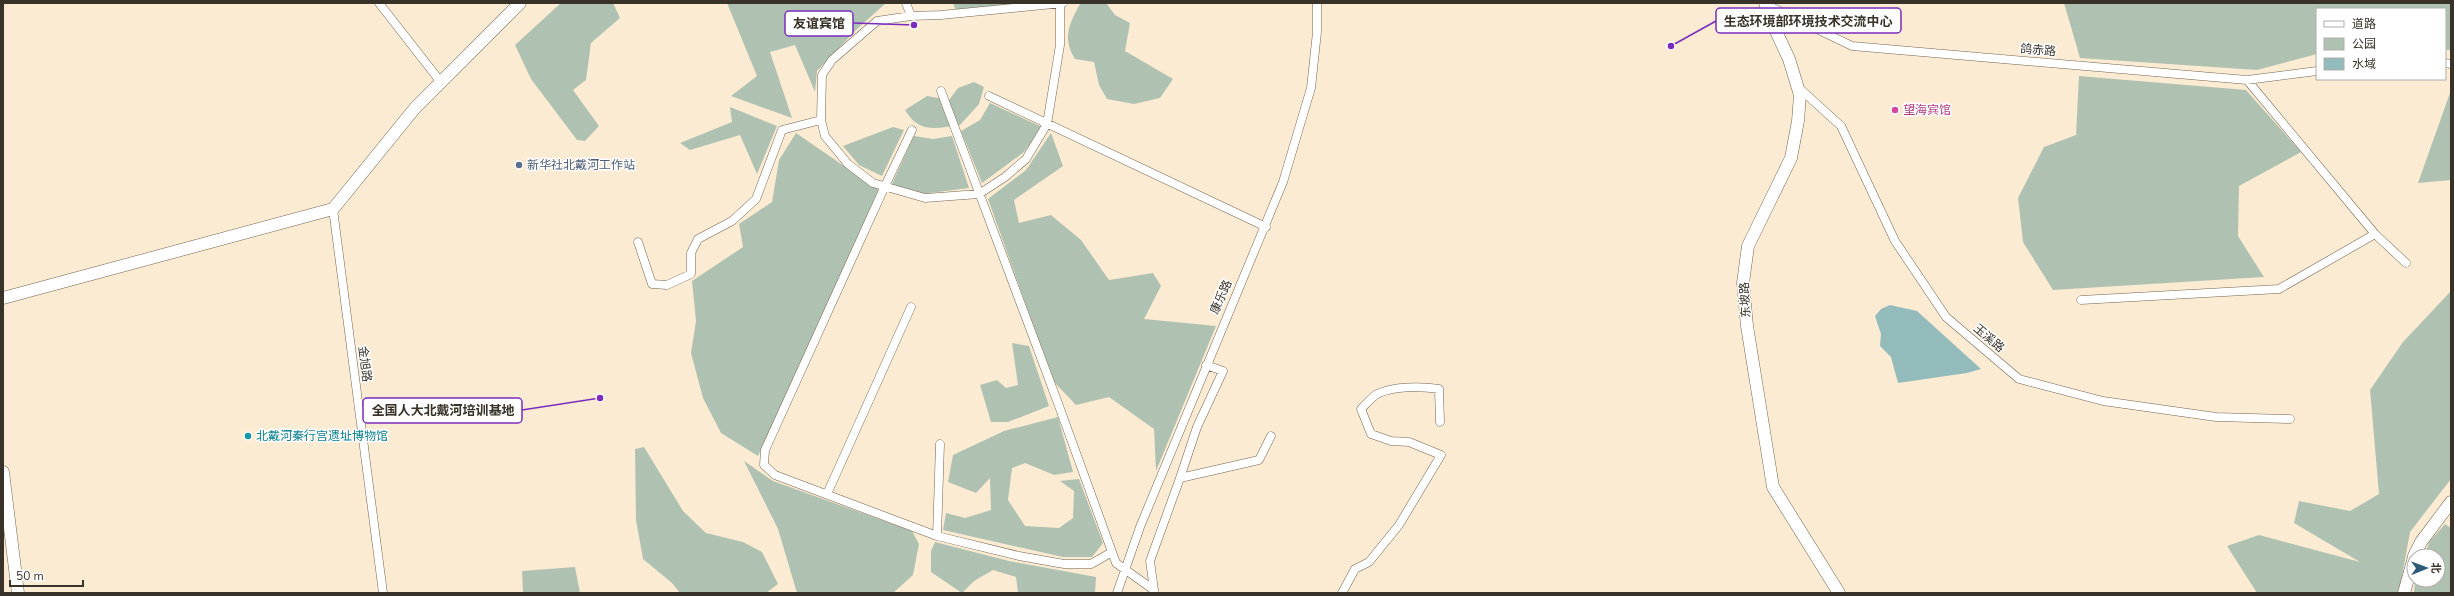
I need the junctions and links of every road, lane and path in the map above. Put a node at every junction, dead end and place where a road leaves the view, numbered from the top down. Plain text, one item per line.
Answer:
1 (380, 3) edge
2 (520, 3) edge
3 (906, 3) edge
4 (1317, 3) edge
5 (1062, 4) edge
6 (1764, 4) edge
7 (911, 16) junction
8 (2316, 71) edge
9 (2247, 80) junction
10 (440, 81) junction
11 (1797, 86) junction
12 (941, 91) dead end
13 (988, 96) dead end
14 (821, 120) junction
15 (1047, 124) junction
16 (912, 130) dead end
17 (884, 186) junction
18 (979, 194) junction
19 (333, 209) junction
20 (1266, 227) junction
21 (2375, 234) junction
22 (638, 242) dead end
23 (2406, 263) dead end
24 (3, 298) edge
25 (2081, 300) dead end
26 (911, 307) dead end
27 (1206, 365) junction
28 (2290, 419) dead end
29 (1440, 422) dead end
30 (1271, 436) dead end
31 (940, 444) dead end
32 (3, 472) edge
33 (1180, 478) junction
34 (827, 494) junction
35 (2451, 502) edge
36 (937, 536) junction
37 (2418, 548) edge
38 (1112, 552) junction
39 (1124, 571) junction
40 (1153, 591) edge
41 (18, 593) edge
42 (383, 593) edge
43 (1117, 593) edge
44 (1342, 593) edge
45 (1839, 593) edge

1 - 10 street
2 - 10 main road
3 - 7 street
4 - 20 street, 康乐路
5 - 7 street
5 - 15 street
6 - 9 street, 鸽赤路
6 - 11 main road, 东坡路
7 - 14 street
8 - 9 street, 鸽赤路
9 - 21 street
10 - 19 main road
11 - 28 street, 玉溪路
11 - 45 main road, 东坡路
12 - 18 street
13 - 15 street
14 - 17 street
14 - 22 street
15 - 18 street
15 - 20 street
16 - 17 street
17 - 18 street
17 - 34 street
18 - 38 street
19 - 24 main road
19 - 42 street, 金旭路
20 - 27 street, 康乐路
21 - 23 street
21 - 25 street
26 - 34 street
27 - 33 street
27 - 39 street, 康乐路
29 - 44 street
30 - 33 street
31 - 36 street
32 - 41 main road
33 - 40 street
34 - 36 street
35 - 37 main road
36 - 38 street
38 - 39 street
39 - 40 street
39 - 43 street, 康乐路

